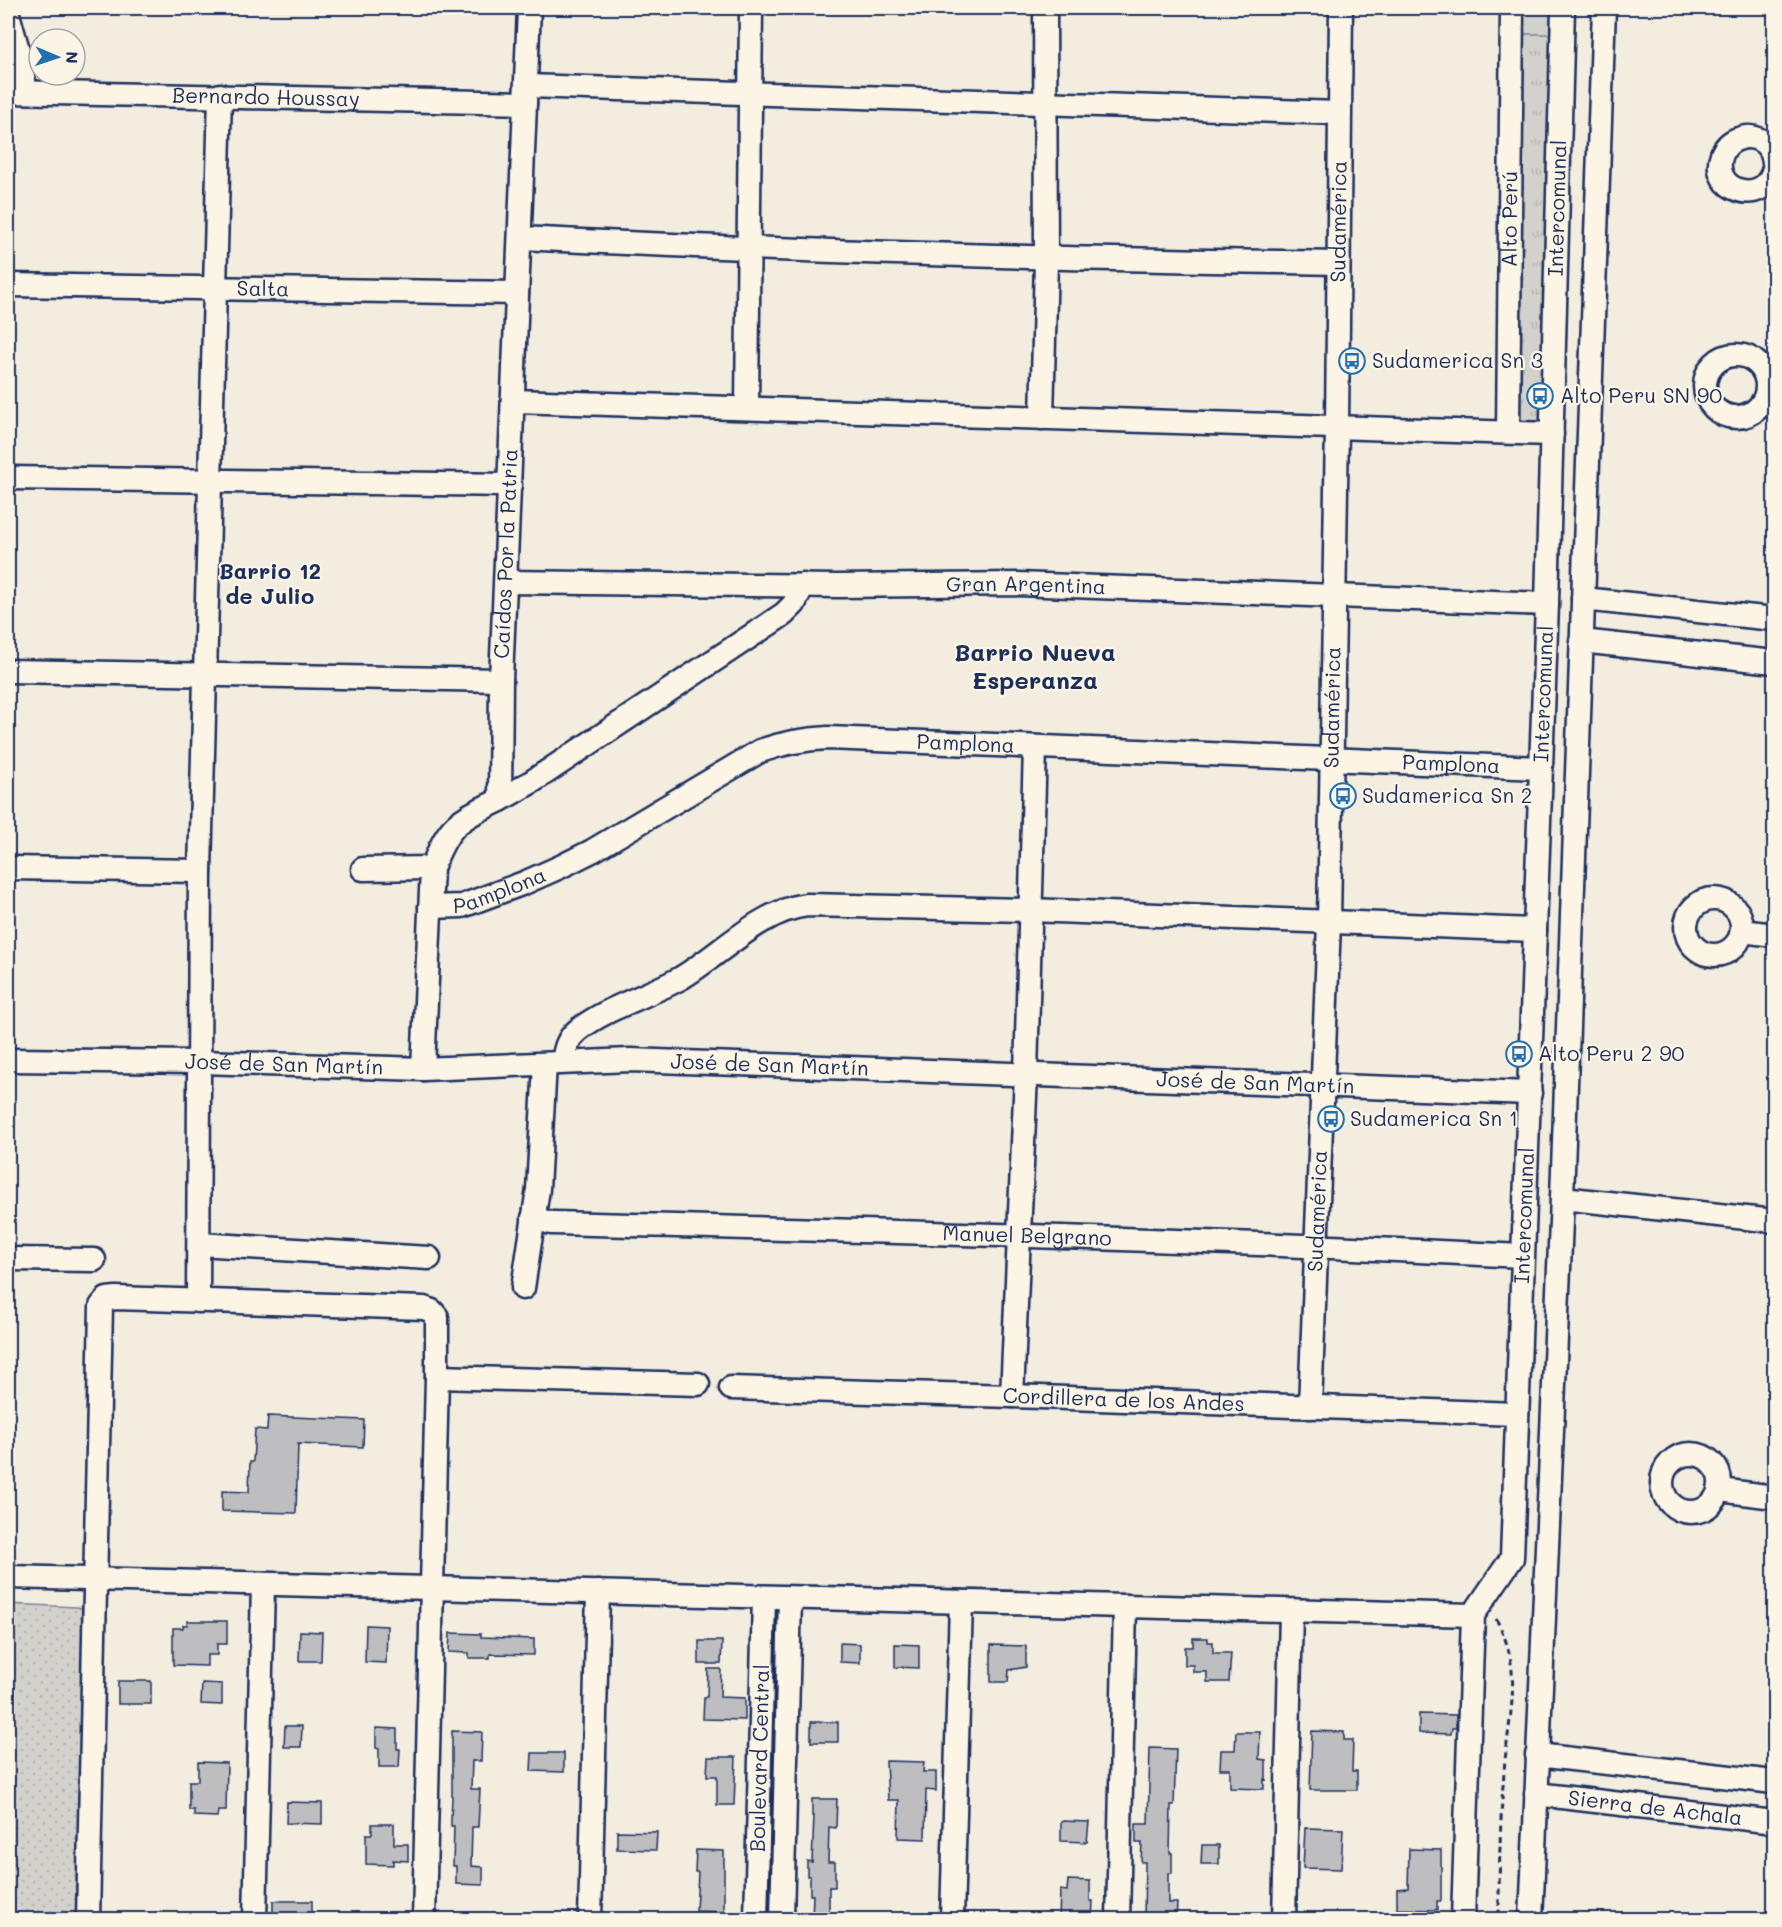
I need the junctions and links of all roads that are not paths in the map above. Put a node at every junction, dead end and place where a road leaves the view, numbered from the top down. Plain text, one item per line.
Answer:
1 (529, 8) edge
2 (751, 8) edge
3 (1045, 8) edge
4 (1341, 8) edge
5 (1512, 8) edge
6 (1563, 8) edge
7 (1604, 8) edge
8 (8, 14) edge
9 (17, 92) edge
10 (526, 94) junction
11 (220, 95) junction
12 (749, 95) junction
13 (1044, 105) junction
14 (1340, 113) junction
15 (1774, 163) edge
16 (1774, 168) edge
17 (521, 238) junction
18 (748, 250) junction
19 (1046, 259) junction
20 (1338, 263) junction
21 (8, 285) edge
22 (215, 289) junction
23 (517, 293) junction
24 (514, 401) junction
25 (747, 407) junction
26 (1042, 418) junction
27 (1338, 427) junction
28 (1508, 432) junction
29 (1552, 434) junction
30 (8, 478) edge
31 (210, 481) junction
32 (510, 485) junction
33 (506, 582) junction
34 (803, 585) junction
35 (1333, 595) junction
36 (1583, 599) junction
37 (1547, 604) junction
38 (1774, 619) edge
39 (1581, 641) junction
40 (1774, 662) edge
41 (8, 671) edge
42 (204, 674) junction
43 (501, 680) junction
44 (1035, 747) junction
45 (1331, 760) junction
46 (1541, 768) junction
47 (500, 800) junction
48 (8, 868) edge
49 (363, 868) dead end
50 (432, 868) junction
51 (200, 871) junction
52 (430, 907) junction
53 (1030, 910) junction
54 (1329, 923) junction
55 (1535, 930) junction
56 (1742, 931) dead end
57 (1774, 935) edge
58 (8, 1060) edge
59 (200, 1062) junction
60 (554, 1063) junction
61 (423, 1069) junction
62 (1026, 1074) junction
63 (1322, 1085) junction
64 (1530, 1093) junction
65 (1562, 1198) junction
66 (533, 1218) junction
67 (1774, 1221) edge
68 (1019, 1235) junction
69 (199, 1244) junction
70 (1316, 1245) junction
71 (1522, 1256) junction
72 (429, 1258) dead end
73 (8, 1259) edge
74 (94, 1260) dead end
75 (523, 1288) dead end
76 (198, 1301) junction
77 (437, 1377) junction
78 (698, 1384) dead end
79 (730, 1388) dead end
80 (1012, 1396) junction
81 (1310, 1407) junction
82 (1517, 1414) junction
83 (1720, 1490) dead end
84 (1774, 1497) edge
85 (8, 1577) edge
86 (95, 1579) junction
87 (263, 1584) junction
88 (432, 1588) junction
89 (598, 1592) junction
90 (764, 1597) junction
91 (789, 1598) junction
92 (961, 1602) junction
93 (1125, 1606) junction
94 (1479, 1607) junction
95 (1291, 1611) junction
96 (1537, 1755) junction
97 (1774, 1782) edge
98 (1536, 1794) junction
99 (1774, 1822) edge
100 (88, 1920) edge
101 (255, 1920) edge
102 (424, 1920) edge
103 (590, 1920) edge
104 (756, 1920) edge
105 (782, 1920) edge
106 (952, 1920) edge
107 (1118, 1920) edge
108 (1284, 1920) edge
109 (1463, 1920) edge
110 (1531, 1920) edge

1 - 10 street, Caídos Por la Patria
2 - 12 street
3 - 13 street
4 - 14 street, Sudamérica
5 - 28 street, Alto Perú
6 - 29 street, Intercomunal
7 - 36 street
8 - 9 street
9 - 11 street, Bernardo Houssay
10 - 11 street, Bernardo Houssay
10 - 12 street, Bernardo Houssay
10 - 17 street, Caídos Por la Patria
11 - 22 street
12 - 13 street, Bernardo Houssay
12 - 18 street
13 - 14 street, Bernardo Houssay
13 - 19 street
14 - 20 street, Sudamérica
15 - 16 street
17 - 18 street
17 - 23 street, Caídos Por la Patria
18 - 19 street
18 - 25 street
19 - 20 street
19 - 26 street
20 - 27 street, Sudamérica
21 - 22 street, Salta
22 - 23 street, Salta
22 - 31 street
23 - 24 street, Caídos Por la Patria
24 - 25 street
24 - 32 street, Caídos Por la Patria
25 - 26 street
26 - 27 street
27 - 28 street
27 - 35 street, Sudamérica
28 - 29 street
29 - 37 street, Intercomunal
30 - 31 street
31 - 32 street
31 - 42 street
32 - 33 street, Caídos Por la Patria
33 - 34 street, Gran Argentina
33 - 43 street, Caídos Por la Patria
34 - 35 street, Gran Argentina
34 - 47 street
35 - 37 street, Gran Argentina
35 - 45 street, Sudamérica
36 - 38 street
36 - 39 street
37 - 46 street, Intercomunal
39 - 40 street
39 - 65 street
41 - 42 street
42 - 43 street
42 - 51 street
43 - 47 street, Caídos Por la Patria
44 - 45 street, Pamplona
44 - 52 street, Pamplona
44 - 53 street
45 - 46 street, Pamplona
45 - 54 street, Sudamérica
46 - 55 street, Intercomunal
47 - 50 street
48 - 51 street
49 - 50 street
50 - 52 street
51 - 59 street
52 - 61 street
53 - 54 street
53 - 60 street
53 - 62 street
54 - 55 street
54 - 63 street, Sudamérica
55 - 64 street, Intercomunal
56 - 57 street
58 - 59 street, José de San Martín
59 - 61 street, José de San Martín
59 - 69 street
60 - 61 street, José de San Martín
60 - 62 street, José de San Martín
60 - 66 street
62 - 63 street, José de San Martín
62 - 68 street
63 - 64 street, José de San Martín
63 - 70 street, Sudamérica
64 - 71 street, Intercomunal
65 - 67 street
65 - 96 street
66 - 68 street, Manuel Belgrano
66 - 75 street
68 - 70 street, Manuel Belgrano
68 - 80 street
69 - 72 street
69 - 76 street
70 - 71 street, Manuel Belgrano
70 - 81 street, Sudamérica
71 - 82 street, Intercomunal
73 - 74 street
76 - 77 street
76 - 86 street
77 - 78 street
77 - 88 street
79 - 80 street, Cordillera de los Andes
80 - 81 street, Cordillera de los Andes
81 - 82 street, Cordillera de los Andes
82 - 94 street, Intercomunal
83 - 84 street
85 - 86 street
86 - 87 street
86 - 100 street
87 - 88 street
87 - 101 street
88 - 89 street
88 - 102 street
89 - 90 street
89 - 103 street
90 - 91 street
90 - 104 street, Boulevard Central
91 - 92 street
91 - 105 street, Boulevard Central
92 - 93 street
92 - 106 street
93 - 95 street
93 - 107 street
94 - 95 street
94 - 109 street
95 - 108 street
96 - 97 street, Sierra de Achala
96 - 98 street
98 - 99 street, Sierra de Achala
98 - 110 street

